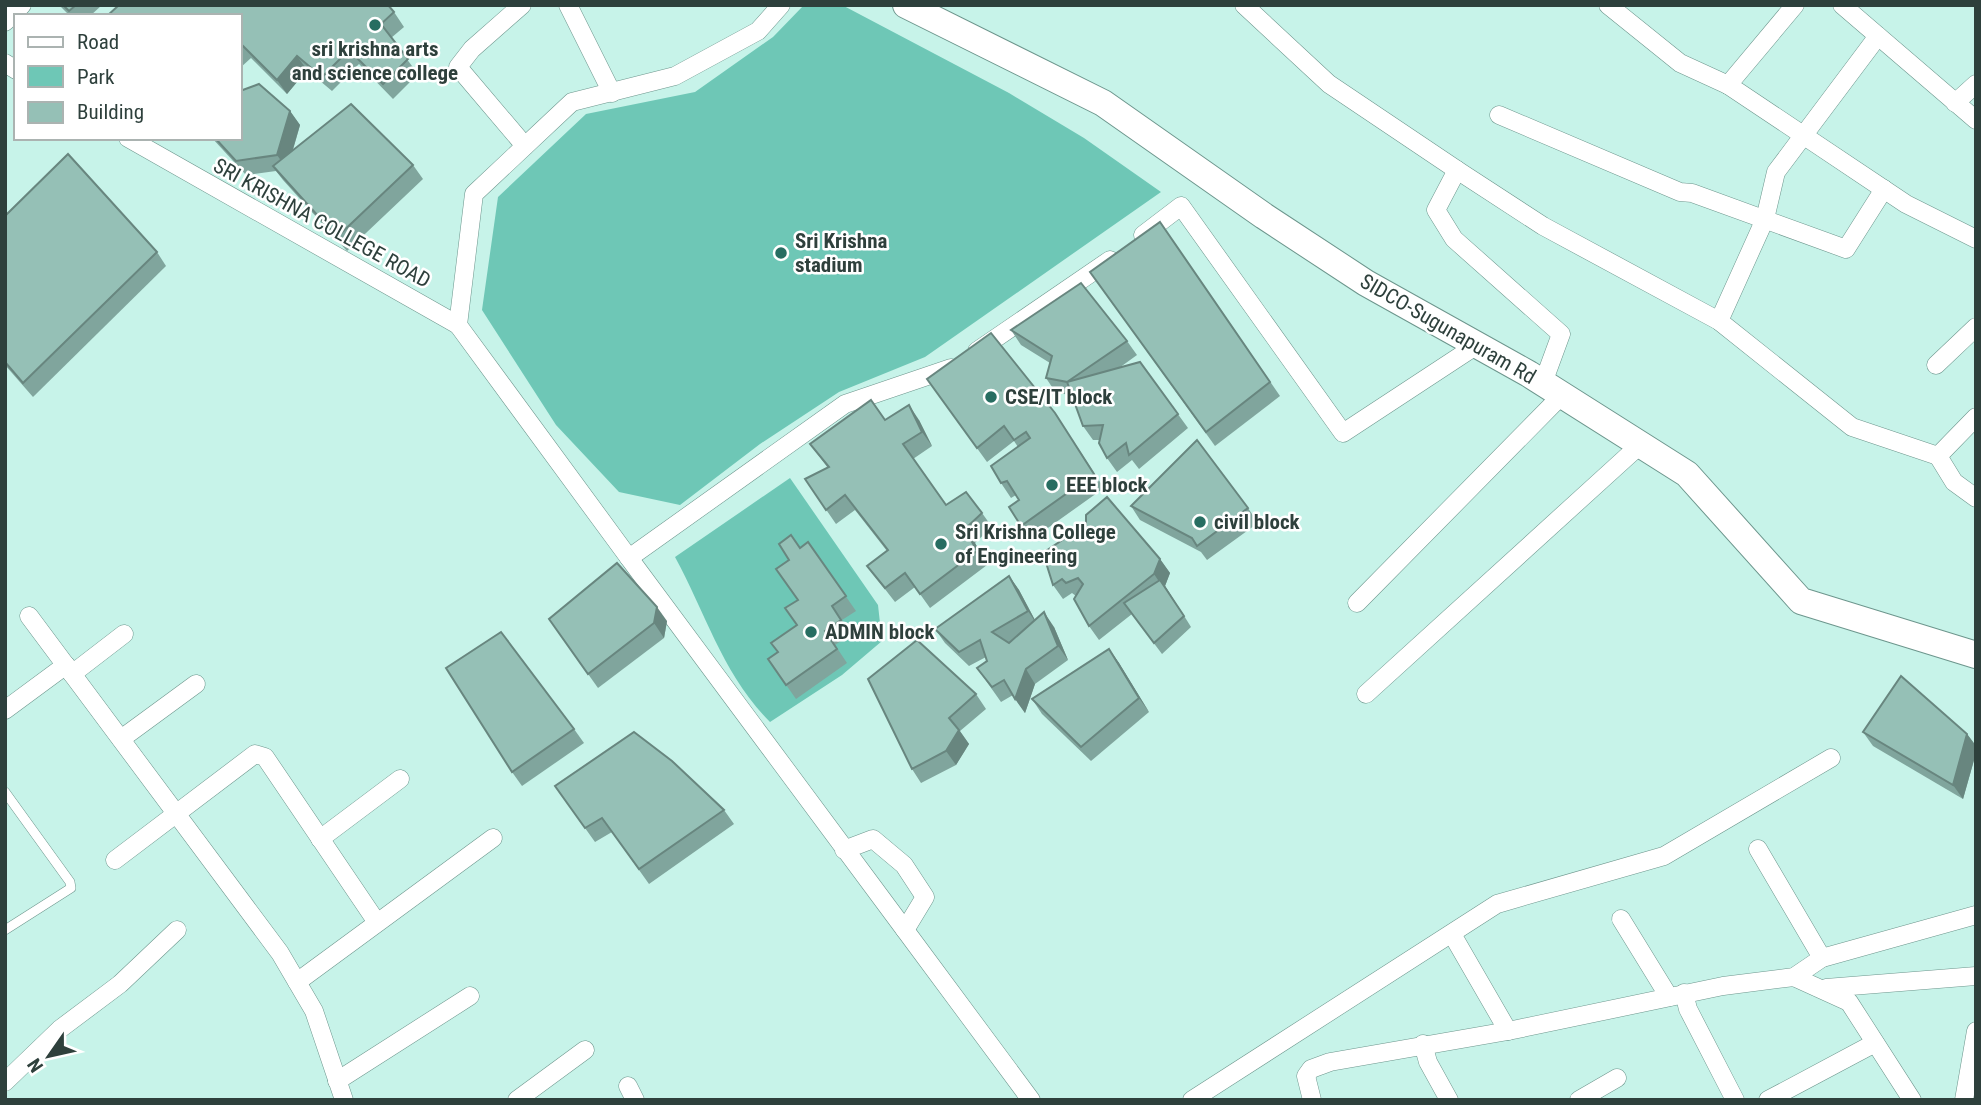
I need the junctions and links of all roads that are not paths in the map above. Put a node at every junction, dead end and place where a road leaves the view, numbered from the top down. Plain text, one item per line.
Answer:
1 (22, 5) edge
2 (523, 5) edge
3 (568, 5) edge
4 (781, 5) edge
5 (906, 5) edge
6 (1244, 5) edge
7 (1608, 5) edge
8 (1795, 5) edge
9 (1842, 5) edge
10 (5, 22) edge
11 (1878, 36) junction
12 (1976, 84) edge
13 (1728, 85) junction
14 (612, 93) junction
15 (1955, 103) junction
16 (1499, 115) dead end
17 (1976, 120) edge
18 (1803, 135) junction
19 (132, 140) edge
20 (525, 146) junction
21 (1458, 170) junction
22 (1884, 189) junction
23 (1765, 219) junction
24 (1976, 239) edge
25 (1719, 321) junction
26 (458, 325) junction
27 (1976, 327) edge
28 (1477, 345) junction
29 (1936, 365) dead end
30 (1553, 389) junction
31 (1976, 417) edge
32 (1641, 444) junction
33 (1938, 456) junction
34 (1976, 498) edge
35 (629, 558) junction
36 (1357, 603) dead end
37 (29, 615) dead end
38 (124, 634) dead end
39 (1976, 655) edge
40 (69, 670) junction
41 (196, 684) dead end
42 (1366, 694) dead end
43 (5, 710) edge
44 (121, 739) junction
45 (1831, 758) dead end
46 (400, 779) dead end
47 (5, 792) edge
48 (176, 813) junction
49 (493, 838) dead end
50 (320, 839) junction
51 (1758, 849) dead end
52 (844, 850) junction
53 (115, 860) dead end
54 (1976, 915) edge
55 (1621, 919) dead end
56 (376, 921) junction
57 (5, 930) edge
58 (177, 930) dead end
59 (905, 930) junction
60 (1456, 941) dead end
61 (1822, 958) junction
62 (1976, 976) edge
63 (1794, 977) junction
64 (297, 982) junction
65 (1822, 988) junction
66 (1676, 995) junction
67 (470, 996) dead end
68 (1508, 1031) junction
69 (1976, 1031) edge
70 (1875, 1043) junction
71 (1423, 1044) junction
72 (585, 1050) dead end
73 (1617, 1078) dead end
74 (337, 1081) junction
75 (5, 1082) edge
76 (344, 1100) edge
77 (517, 1100) edge
78 (1031, 1100) edge
79 (1192, 1100) edge
80 (1312, 1100) edge
81 (1449, 1100) edge
82 (1579, 1100) edge
83 (1735, 1100) edge
84 (1768, 1100) edge
85 (1912, 1100) edge
86 (1964, 1100) edge

1 - 10 street
2 - 20 street
3 - 14 street
4 - 14 street
5 - 28 street, SIDCO-Sugunapuram Rd
6 - 21 street
7 - 13 street
8 - 13 street
9 - 11 street
11 - 15 street
11 - 18 street
12 - 15 street
13 - 18 street
14 - 20 street
15 - 17 street
16 - 23 street
18 - 22 street
18 - 23 street
19 - 26 street, SRI KRISHNA COLLEGE ROAD
20 - 26 street
21 - 25 street
21 - 30 street
22 - 23 street
22 - 24 street
23 - 25 street
25 - 33 street
26 - 35 street
27 - 29 street
28 - 30 street, SIDCO-Sugunapuram Rd
28 - 35 street
30 - 32 street, SIDCO-Sugunapuram Rd
30 - 36 street
31 - 33 street
32 - 39 street, SIDCO-Sugunapuram Rd
32 - 42 street
33 - 34 street
35 - 52 street
37 - 40 street
38 - 40 street
40 - 43 street
40 - 44 street
41 - 44 street
44 - 48 street
45 - 79 street
46 - 50 street
47 - 57 lane
48 - 50 street
48 - 53 street
48 - 64 street
49 - 56 street
50 - 56 street
51 - 61 street
52 - 59 street
52 - 59 street
54 - 61 street
55 - 66 street
56 - 64 street
58 - 75 street
59 - 78 street
60 - 68 street
61 - 63 street
62 - 65 street
63 - 65 street
63 - 66 street
64 - 74 street
65 - 70 street
66 - 68 street
66 - 83 street
67 - 74 street
68 - 71 street
69 - 86 street
70 - 84 street
70 - 85 street
71 - 80 street
71 - 81 street
72 - 77 street
73 - 82 street
74 - 76 street

